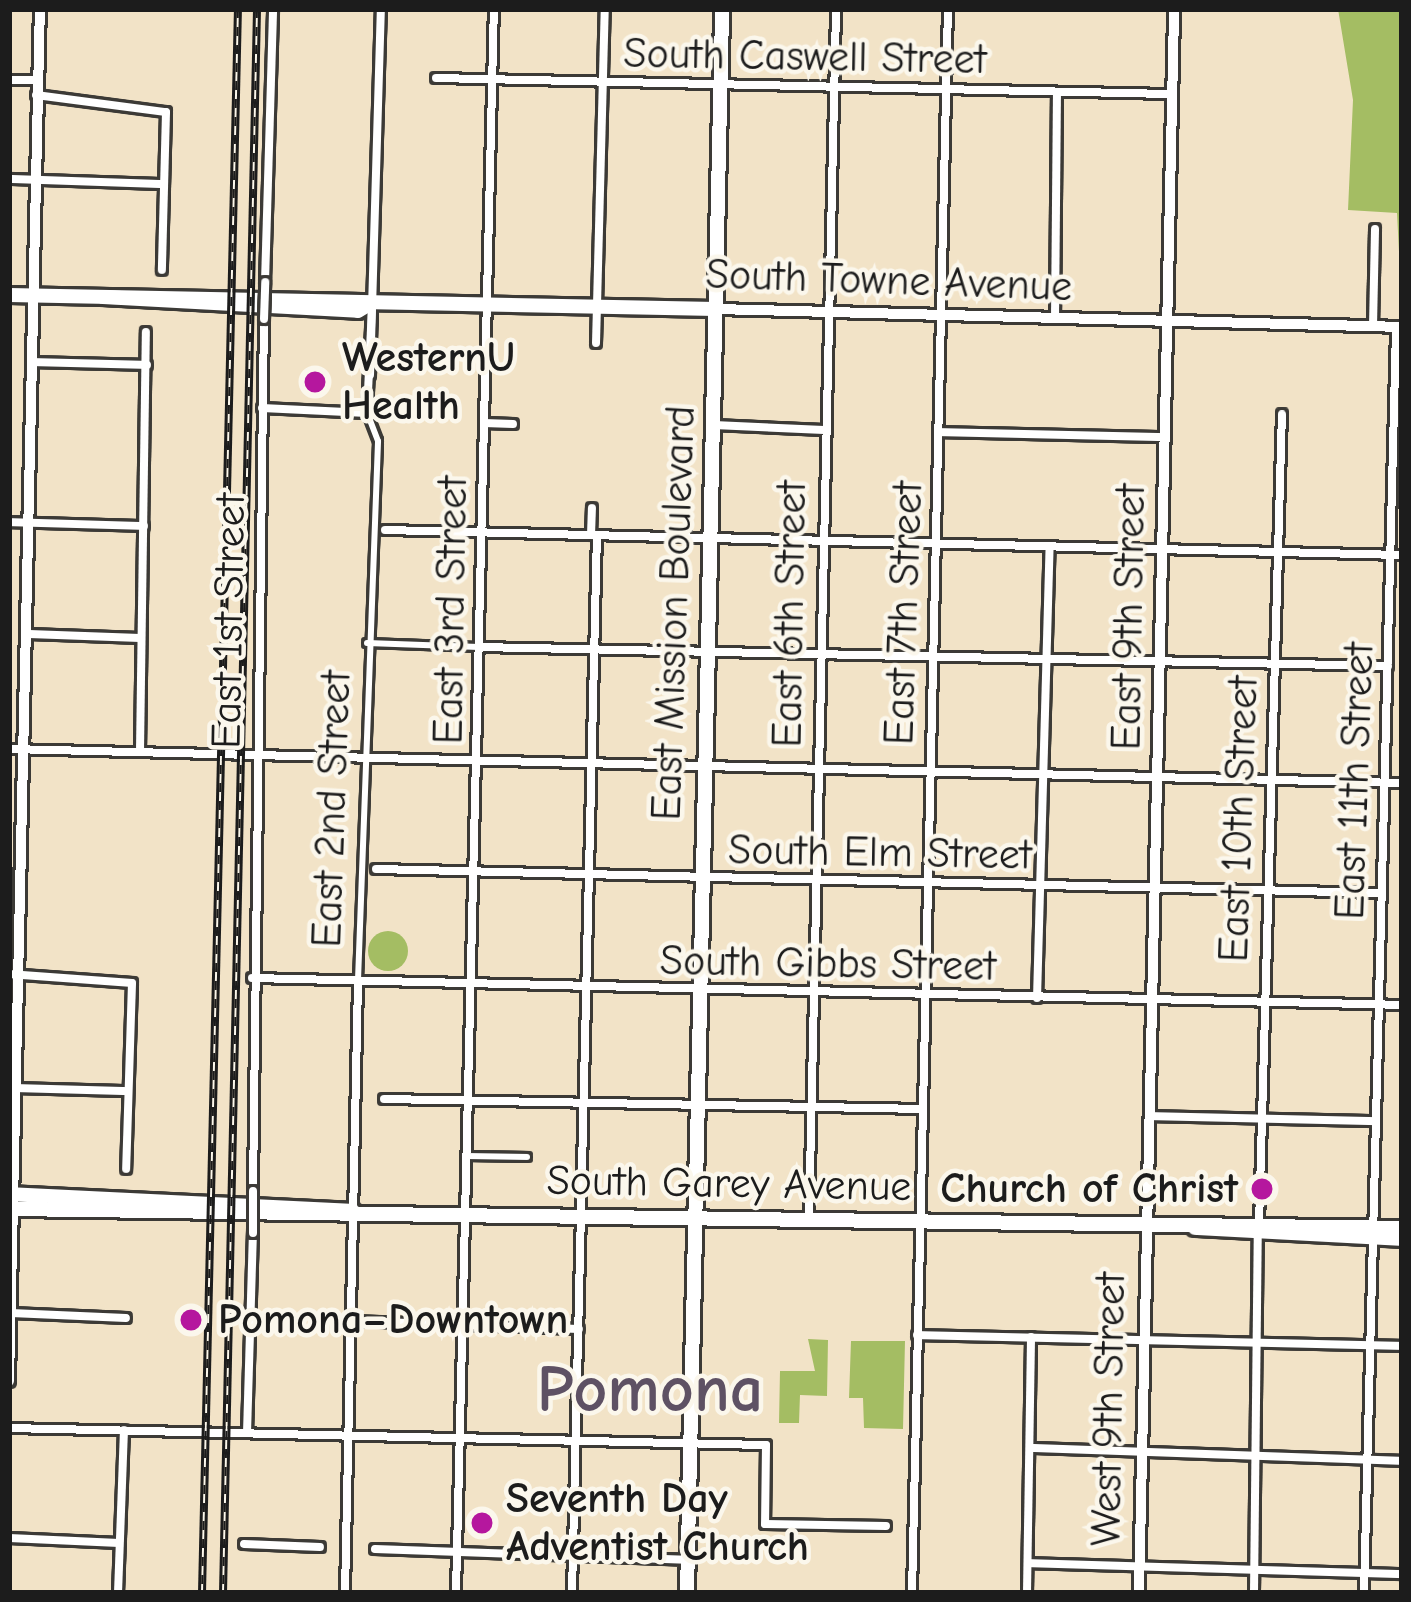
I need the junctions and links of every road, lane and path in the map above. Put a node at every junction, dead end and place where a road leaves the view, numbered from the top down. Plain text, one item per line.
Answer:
1 (40, 9) edge
2 (273, 9) edge
3 (381, 9) edge
4 (494, 9) edge
5 (605, 9) edge
6 (722, 9) edge
7 (836, 9) edge
8 (948, 9) edge
9 (1174, 9) edge
10 (436, 78) dead end
11 (9, 80) edge
12 (37, 80) junction
13 (492, 80) junction
14 (603, 83) junction
15 (722, 83) junction
16 (833, 86) junction
17 (946, 89) junction
18 (1057, 93) junction
19 (1173, 94) junction
20 (36, 95) junction
21 (9, 179) edge
22 (35, 179) junction
23 (163, 184) junction
24 (1375, 229) dead end
25 (162, 270) dead end
26 (9, 295) edge
27 (35, 296) junction
28 (103, 297) junction
29 (373, 302) junction
30 (487, 305) junction
31 (596, 307) junction
32 (716, 309) junction
33 (827, 311) junction
34 (940, 316) junction
35 (1055, 318) junction
36 (1168, 321) junction
37 (1373, 326) junction
38 (1399, 326) edge
39 (146, 332) dead end
40 (596, 343) dead end
41 (34, 362) junction
42 (147, 365) junction
43 (262, 408) junction
44 (367, 413) junction
45 (1282, 414) dead end
46 (484, 423) junction
47 (513, 424) dead end
48 (712, 425) junction
49 (824, 430) junction
50 (939, 432) junction
51 (1165, 436) junction
52 (592, 508) dead end
53 (9, 522) edge
54 (29, 522) junction
55 (144, 526) junction
56 (386, 530) dead end
57 (482, 533) junction
58 (594, 535) junction
59 (709, 538) junction
60 (821, 540) junction
61 (936, 542) junction
62 (1050, 546) junction
63 (1163, 547) junction
64 (1278, 550) junction
65 (1396, 555) edge
66 (29, 634) junction
67 (140, 638) junction
68 (367, 643) junction
69 (479, 647) junction
70 (595, 649) junction
71 (707, 650) junction
72 (819, 653) junction
73 (933, 656) junction
74 (1047, 659) junction
75 (1159, 661) junction
76 (1276, 663) junction
77 (1388, 666) junction
78 (9, 748) edge
79 (27, 749) junction
80 (140, 752) junction
81 (257, 754) junction
82 (364, 757) junction
83 (480, 759) junction
84 (591, 761) junction
85 (703, 766) junction
86 (817, 769) junction
87 (929, 770) junction
88 (1045, 771) junction
89 (1159, 774) junction
90 (1269, 777) junction
91 (1382, 783) junction
92 (1402, 783) edge
93 (376, 869) dead end
94 (476, 871) junction
95 (588, 875) junction
96 (700, 878) junction
97 (815, 880) junction
98 (928, 884) junction
99 (1041, 887) junction
100 (1154, 887) junction
101 (1267, 890) junction
102 (1382, 893) junction
103 (15, 975) edge
104 (252, 978) junction
105 (358, 983) junction
106 (472, 986) junction
107 (586, 990) junction
108 (699, 993) junction
109 (813, 994) junction
110 (925, 997) junction
111 (1037, 998) junction
112 (1152, 1002) junction
113 (1262, 1002) junction
114 (1379, 1004) junction
115 (1402, 1005) edge
116 (18, 1088) junction
117 (128, 1091) junction
118 (470, 1098) junction
119 (384, 1099) dead end
120 (586, 1101) junction
121 (697, 1101) junction
122 (808, 1105) junction
123 (922, 1109) junction
124 (1150, 1116) junction
125 (1263, 1119) junction
126 (1376, 1121) junction
127 (469, 1156) junction
128 (527, 1157) dead end
129 (126, 1169) dead end
130 (11, 1202) edge
131 (353, 1210) junction
132 (468, 1213) junction
133 (582, 1216) junction
134 (692, 1219) junction
135 (809, 1220) junction
136 (921, 1220) junction
137 (1145, 1227) junction
138 (1402, 1228) edge
139 (1259, 1230) junction
140 (1371, 1233) junction
141 (1402, 1238) edge
142 (11, 1313) edge
143 (126, 1318) dead end
144 (350, 1321) junction
145 (463, 1326) junction
146 (579, 1329) junction
147 (917, 1335) junction
148 (1031, 1337) junction
149 (1144, 1340) junction
150 (1258, 1343) junction
151 (1370, 1345) junction
152 (1402, 1346) edge
153 (9, 1381) edge
154 (9, 1428) edge
155 (124, 1430) junction
156 (247, 1433) junction
157 (349, 1436) junction
158 (461, 1439) junction
159 (576, 1441) junction
160 (690, 1443) junction
161 (1031, 1448) junction
162 (1143, 1453) junction
163 (1255, 1459) junction
164 (1370, 1460) junction
165 (1402, 1461) edge
166 (886, 1526) dead end
167 (9, 1538) edge
168 (119, 1543) junction
169 (244, 1544) dead end
170 (320, 1547) dead end
171 (375, 1549) dead end
172 (457, 1550) junction
173 (573, 1556) junction
174 (688, 1560) junction
175 (1028, 1563) junction
176 (1139, 1566) junction
177 (1254, 1571) junction
178 (1365, 1573) junction
179 (1402, 1574) edge
180 (118, 1593) edge
181 (345, 1593) edge
182 (456, 1593) edge
183 (572, 1593) edge
184 (687, 1593) edge
185 (912, 1593) edge
186 (1027, 1593) edge
187 (1139, 1593) edge
188 (1254, 1593) edge
189 (1364, 1593) edge

1 - 12 street
2 - 43 street, East 1st Street, bridge
3 - 29 street
4 - 13 street, East 3rd Street
5 - 14 street
6 - 15 main road, East Mission Boulevard
7 - 16 street, East 6th Street
8 - 17 street, East 7th Street
9 - 19 street, East 9th Street
10 - 13 street, South Caswell Street
11 - 12 street
12 - 20 street
13 - 14 street, South Caswell Street
13 - 30 street, East 3rd Street
14 - 15 street, South Caswell Street
14 - 31 street
15 - 16 street, South Caswell Street
15 - 32 main road, East Mission Boulevard
16 - 17 street, South Caswell Street
16 - 33 street, East 6th Street
17 - 18 street, South Caswell Street
17 - 34 street, East 7th Street
18 - 19 street, South Caswell Street
18 - 35 street
19 - 36 street, East 9th Street
20 - 22 street
20 - 23 street
21 - 22 street
22 - 23 street
22 - 27 street
23 - 25 street
24 - 37 street
26 - 27 main road
27 - 28 main road
27 - 41 street
28 - 29 main road
28 - 29 main road
29 - 30 main road, South Towne Avenue
29 - 44 street
30 - 31 main road, South Towne Avenue
30 - 46 street, East 3rd Street
31 - 32 main road, South Towne Avenue
31 - 40 street
32 - 33 street, South Towne Avenue
32 - 48 main road, East Mission Boulevard
33 - 34 street, South Towne Avenue
33 - 49 street, East 6th Street
34 - 35 street, South Towne Avenue
34 - 50 street, East 7th Street
35 - 36 street, South Towne Avenue
36 - 37 street, South Towne Avenue
36 - 51 street, East 9th Street
37 - 38 street, South Towne Avenue
38 - 65 street, East 11th Street
39 - 42 street
41 - 42 street
41 - 54 street
42 - 55 street
43 - 44 street
43 - 81 street, East 1st Street
44 - 68 street, East 2nd Street
45 - 64 street, East 10th Street
46 - 47 street
46 - 57 street, East 3rd Street
48 - 49 street
48 - 59 main road, East Mission Boulevard
49 - 60 street, East 6th Street
50 - 51 street
50 - 61 street, East 7th Street
51 - 63 street, East 9th Street
52 - 58 street
53 - 54 street
54 - 55 street
54 - 66 street
55 - 67 street
56 - 57 street
57 - 58 street
57 - 69 street, East 3rd Street
58 - 59 street
58 - 70 street
59 - 60 street
59 - 71 main road, East Mission Boulevard
60 - 61 street
60 - 72 street, East 6th Street
61 - 62 street
61 - 73 street, East 7th Street
62 - 63 street
62 - 74 street
63 - 64 street
63 - 75 street, East 9th Street
64 - 65 street
64 - 76 street, East 10th Street
65 - 77 street, East 11th Street
66 - 67 street
66 - 79 street
67 - 80 street
68 - 69 street
68 - 82 street, East 2nd Street
69 - 70 street
69 - 83 street, East 3rd Street
70 - 71 street
70 - 84 street
71 - 72 street
71 - 85 main road, East Mission Boulevard
72 - 73 street
72 - 86 street, East 6th Street
73 - 74 street
73 - 87 street, East 7th Street
74 - 75 street
74 - 88 street
75 - 76 street
75 - 89 street, East 9th Street
76 - 77 street
76 - 90 street, East 10th Street
77 - 91 street, East 11th Street
78 - 79 street
79 - 80 street
79 - 103 street
80 - 81 street
81 - 82 street
81 - 104 street, East 1st Street
82 - 83 street
82 - 105 street, East 2nd Street
83 - 84 street
83 - 94 street, East 3rd Street
84 - 85 street
84 - 95 street
85 - 86 street
85 - 96 main road, East Mission Boulevard
86 - 87 street
86 - 97 street, East 6th Street
87 - 88 street
87 - 98 street, East 7th Street
88 - 89 street
88 - 99 street
89 - 90 street
89 - 100 street, East 9th Street
90 - 91 street
90 - 101 street, East 10th Street
91 - 92 street
91 - 102 street, East 11th Street
93 - 94 street, South Elm Street
94 - 95 street, South Elm Street
94 - 106 street, East 3rd Street
95 - 96 street, South Elm Street
95 - 107 street
96 - 97 street, South Elm Street
96 - 108 main road, East Mission Boulevard
97 - 98 street, South Elm Street
97 - 109 street, East 6th Street
98 - 99 street, South Elm Street
98 - 110 street, East 7th Street
99 - 100 street, South Elm Street
99 - 111 street
100 - 101 street, South Elm Street
100 - 112 street, East 9th Street
101 - 102 street, South Elm Street
101 - 113 street, East 10th Street
102 - 114 street, East 11th Street
103 - 116 street
103 - 117 street
104 - 105 street, South Gibbs Street
104 - 156 street, East 1st Street, bridge
105 - 106 street, South Gibbs Street
105 - 131 street, East 2nd Street
106 - 107 street, South Gibbs Street
106 - 118 street, East 3rd Street
107 - 108 street, South Gibbs Street
107 - 120 street
108 - 109 street, South Gibbs Street
108 - 121 main road, East Mission Boulevard
109 - 110 street, South Gibbs Street
109 - 122 street, East 6th Street
110 - 111 street, South Gibbs Street
110 - 123 street, East 7th Street
111 - 112 street, South Gibbs Street
112 - 113 street, South Gibbs Street
112 - 124 street, East 9th Street
113 - 114 street, South Gibbs Street
113 - 125 street, East 10th Street
114 - 115 street, South Gibbs Street
114 - 126 street, East 11th Street
116 - 117 street
116 - 130 street
117 - 129 street
118 - 119 street
118 - 120 street
118 - 127 street, East 3rd Street
120 - 121 street
120 - 133 street
121 - 122 street
121 - 134 main road, East Mission Boulevard
122 - 123 street
122 - 135 street, East 6th Street
123 - 136 street, East 7th Street
124 - 125 street
124 - 137 street, East 9th Street
125 - 126 street
125 - 139 street, East 10th Street
126 - 140 street, East 11th Street
127 - 128 street
127 - 132 street, East 3rd Street
130 - 131 main road
130 - 131 main road, South Garey Avenue
130 - 142 street
131 - 132 main road, South Garey Avenue
131 - 144 street, East 2nd Street
132 - 133 main road, South Garey Avenue
132 - 145 street, East 3rd Street
133 - 134 main road, South Garey Avenue
133 - 146 street
134 - 135 main road, South Garey Avenue
134 - 160 main road, East Mission Boulevard
135 - 136 main road, South Garey Avenue
136 - 137 main road, South Garey Avenue
136 - 147 street, East 7th Street
137 - 139 main road, South Garey Avenue
137 - 149 street, West 9th Street
138 - 140 main road, South Garey Avenue
139 - 140 main road, South Garey Avenue
139 - 150 street, East 10th Street
140 - 141 main road, South Garey Avenue
140 - 151 street, East 11th Street
142 - 143 street
142 - 153 street
144 - 145 street
144 - 157 street, East 2nd Street
145 - 146 street
145 - 158 street, East 3rd Street
146 - 159 street
147 - 148 street
147 - 185 street, East 7th Street
148 - 149 street
148 - 161 street
149 - 150 street
149 - 162 street, West 9th Street
150 - 151 street
150 - 163 street, East 10th Street
151 - 152 street
151 - 164 street, East 11th Street
154 - 155 street
155 - 156 street
155 - 168 street
156 - 157 street
157 - 158 street
157 - 181 street, East 2nd Street
158 - 159 street
158 - 172 street, East 3rd Street
159 - 160 street
159 - 173 street
160 - 166 street
160 - 174 main road, East Mission Boulevard
161 - 162 street
161 - 175 street
162 - 163 street
162 - 176 street, West 9th Street
163 - 164 street
163 - 177 street, East 10th Street
164 - 165 street
164 - 178 street, East 11th Street
167 - 168 street
168 - 180 street
169 - 170 street
171 - 172 street
172 - 173 street
172 - 182 street, East 3rd Street
173 - 174 street
173 - 183 street
174 - 184 main road, East Mission Boulevard
175 - 176 street
175 - 186 street
176 - 177 street
176 - 187 street, West 9th Street
177 - 178 street
177 - 188 street, East 10th Street
178 - 179 street
178 - 189 street, East 11th Street

